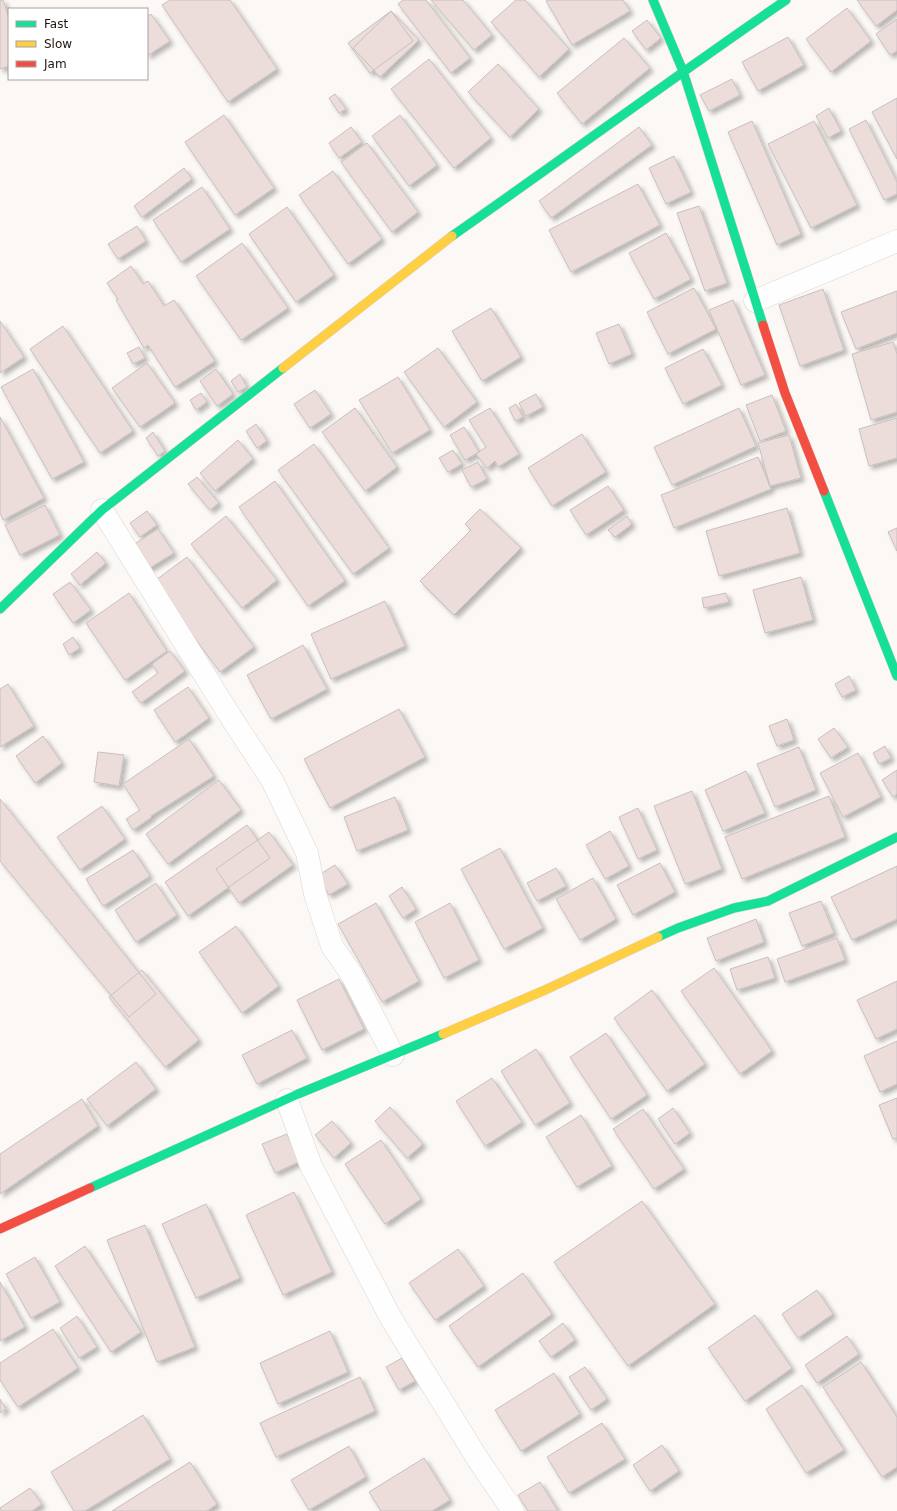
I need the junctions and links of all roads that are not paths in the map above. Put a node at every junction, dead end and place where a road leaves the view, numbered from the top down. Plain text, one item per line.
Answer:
1 (653, 0) edge
2 (786, 0) edge
3 (683, 71) junction
4 (897, 241) edge
5 (755, 301) junction
6 (102, 510) junction
7 (0, 609) edge
8 (897, 676) edge
9 (897, 838) edge
10 (393, 1055) junction
11 (287, 1100) junction
12 (0, 1229) edge
13 (513, 1511) edge

1 - 3 street
2 - 3 street
3 - 5 street
3 - 6 street
4 - 5 street
5 - 8 street
6 - 7 street
6 - 10 street
9 - 10 street
10 - 11 street
11 - 12 street
11 - 13 street

